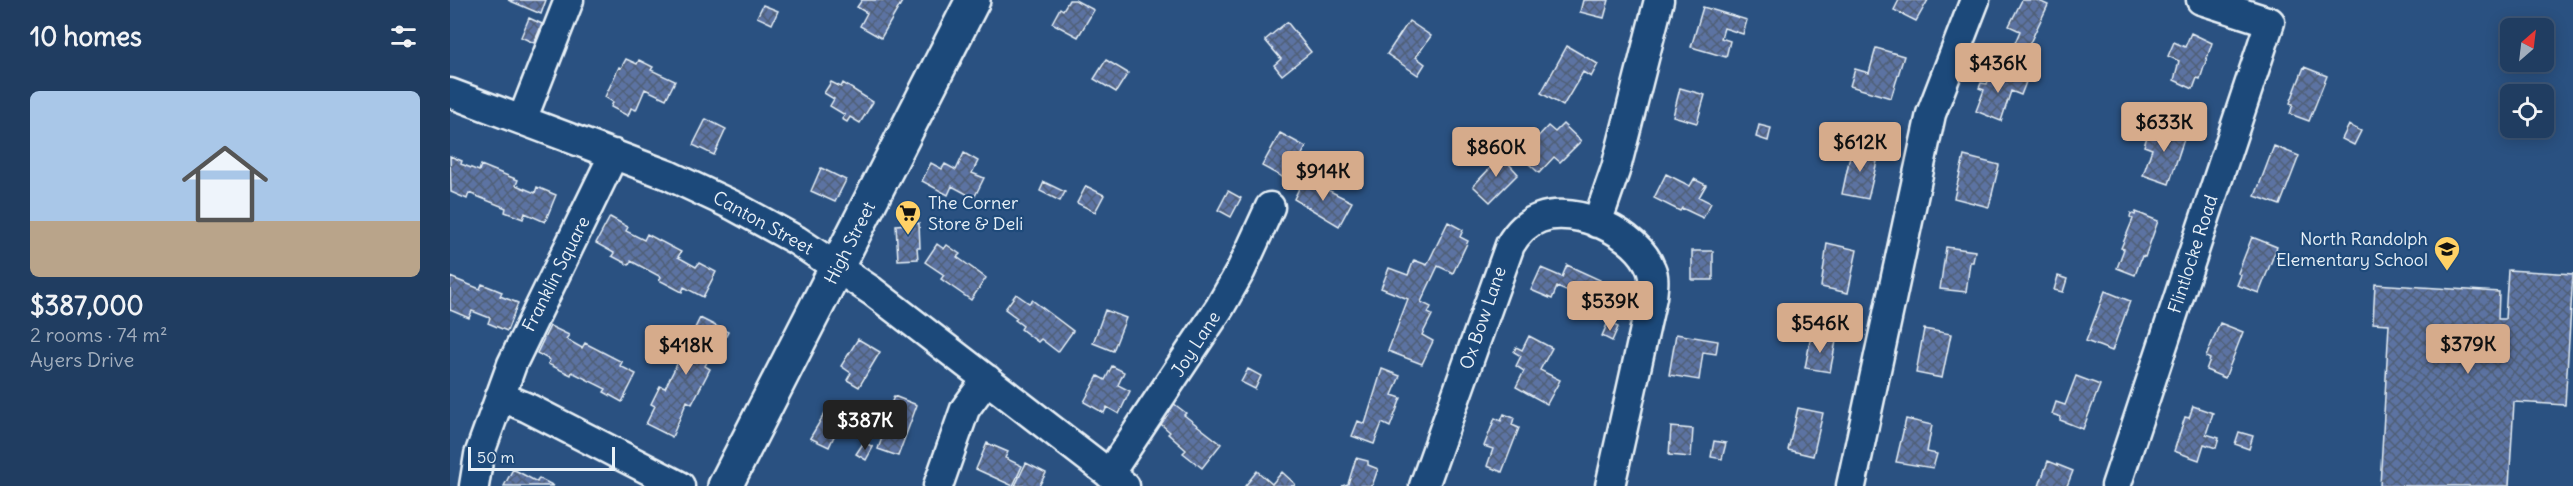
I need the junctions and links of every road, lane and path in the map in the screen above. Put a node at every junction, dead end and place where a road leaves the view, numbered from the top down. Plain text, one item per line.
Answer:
1 (569, 0) edge
2 (973, 0) edge
3 (1659, 0) edge
4 (1975, 0) edge
5 (2201, 0) edge
6 (450, 93) edge
7 (522, 120) junction
8 (614, 154) junction
9 (1270, 207) dead end
10 (1597, 223) junction
11 (838, 267) junction
12 (987, 379) junction
13 (500, 396) junction
14 (1117, 480) edge
15 (474, 486) edge
16 (680, 486) edge
17 (725, 486) edge
18 (938, 486) edge
19 (1424, 486) edge
20 (1610, 486) edge
21 (1851, 486) edge
22 (2116, 486) edge

1 - 7 street
2 - 11 main road, High Street
3 - 10 street
4 - 21 street
5 - 22 street, Flintlocke Road
6 - 7 street, Canton Street
7 - 8 street, Canton Street
8 - 11 street, Canton Street
8 - 13 street, Franklin Square
9 - 14 street, Joy Lane
10 - 19 street, Ox Bow Lane
10 - 20 street, Ox Bow Lane
11 - 12 street, Canton Street
11 - 17 main road, High Street
12 - 14 street, Canton Street
12 - 18 street
13 - 15 street, Franklin Square
13 - 16 street

